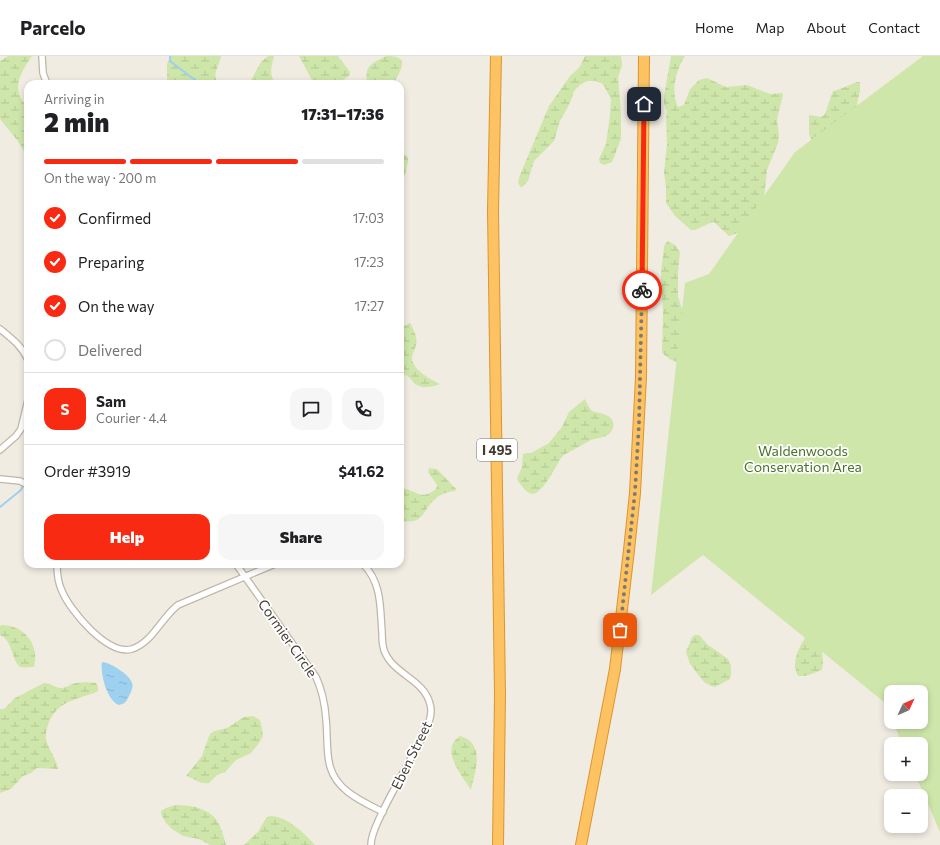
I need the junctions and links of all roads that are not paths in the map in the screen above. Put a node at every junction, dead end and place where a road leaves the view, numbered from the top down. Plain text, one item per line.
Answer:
1 (42, 56) edge
2 (496, 56) edge
3 (644, 56) edge
4 (46, 80) edge
5 (0, 329) edge
6 (24, 352) edge
7 (24, 417) edge
8 (0, 450) edge
9 (0, 478) edge
10 (24, 483) edge
11 (58, 568) edge
12 (238, 568) edge
13 (265, 568) edge
14 (366, 568) edge
15 (244, 577) junction
16 (382, 812) junction
17 (371, 845) edge
18 (498, 845) edge
19 (581, 845) edge

1 - 4 street
2 - 18 highway, I 495
3 - 19 highway
5 - 6 street
7 - 8 street
9 - 10 street
11 - 15 street
12 - 15 street, Cormier Circle
13 - 15 street
14 - 16 street, Eben Street
15 - 16 street, Cormier Circle
16 - 17 street, Eben Street

